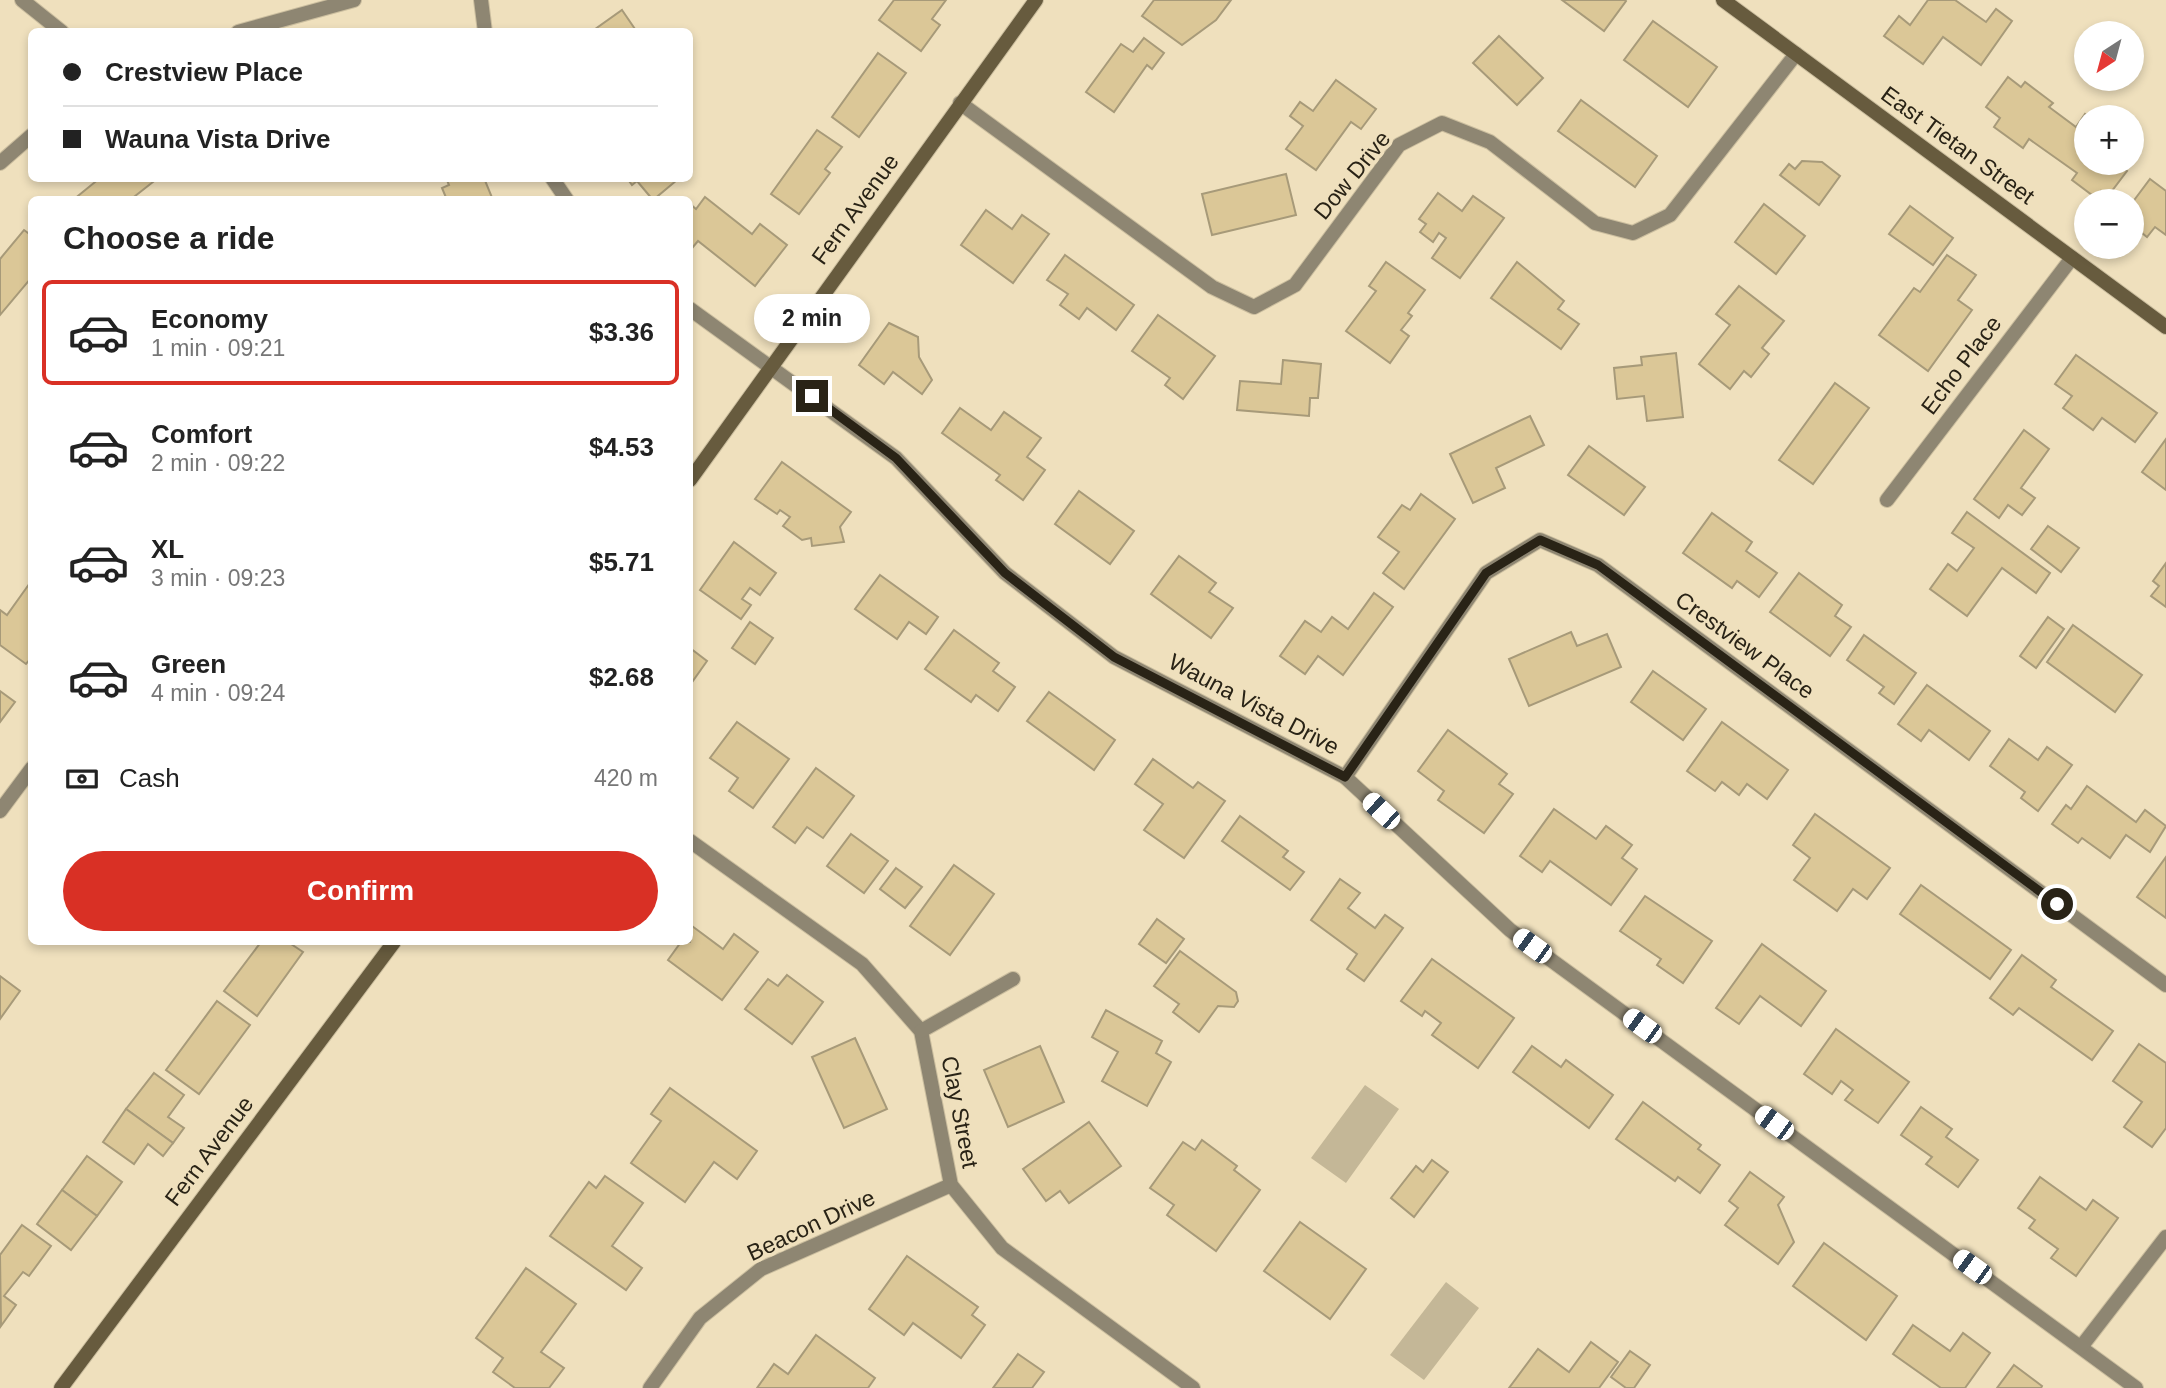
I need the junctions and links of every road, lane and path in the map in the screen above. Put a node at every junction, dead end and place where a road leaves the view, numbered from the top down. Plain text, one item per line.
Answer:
1 (22, 0) edge
2 (354, 0) edge
3 (481, 0) edge
4 (1036, 0) edge
5 (1723, 0) edge
6 (57, 28) edge
7 (252, 28) edge
8 (484, 28) edge
9 (1796, 54) junction
10 (960, 103) junction
11 (28, 138) edge
12 (0, 163) edge
13 (2072, 258) junction
14 (693, 311) edge
15 (2166, 327) edge
16 (770, 366) junction
17 (693, 476) edge
18 (1886, 500) dead end
19 (28, 773) edge
20 (1345, 777) junction
21 (0, 811) edge
22 (693, 843) edge
23 (392, 945) edge
24 (1013, 979) dead end
25 (2166, 985) edge
26 (921, 1031) junction
27 (951, 1185) junction
28 (2166, 1237) edge
29 (2081, 1347) junction
30 (61, 1388) edge
31 (650, 1388) edge
32 (1193, 1388) edge
33 (2136, 1388) edge

1 - 6 street
2 - 7 street
3 - 8 street
4 - 10 main road, Fern Avenue
5 - 9 main road, East Tietan Street
9 - 10 street, Dow Drive
9 - 13 main road, East Tietan Street
10 - 16 main road, Fern Avenue
11 - 12 street
13 - 15 main road, East Tietan Street
13 - 18 street, Echo Place
14 - 16 street, Wauna Vista Drive
16 - 17 main road, Fern Avenue
16 - 20 street, Wauna Vista Drive
19 - 21 street
20 - 25 street, Crestview Place
20 - 29 street, Wauna Vista Drive
22 - 26 street, Clay Street
23 - 30 main road, Fern Avenue
24 - 26 street
26 - 27 street, Clay Street
27 - 31 street, Beacon Drive
27 - 32 street, Clay Street
28 - 29 street
29 - 33 street, Wauna Vista Drive

